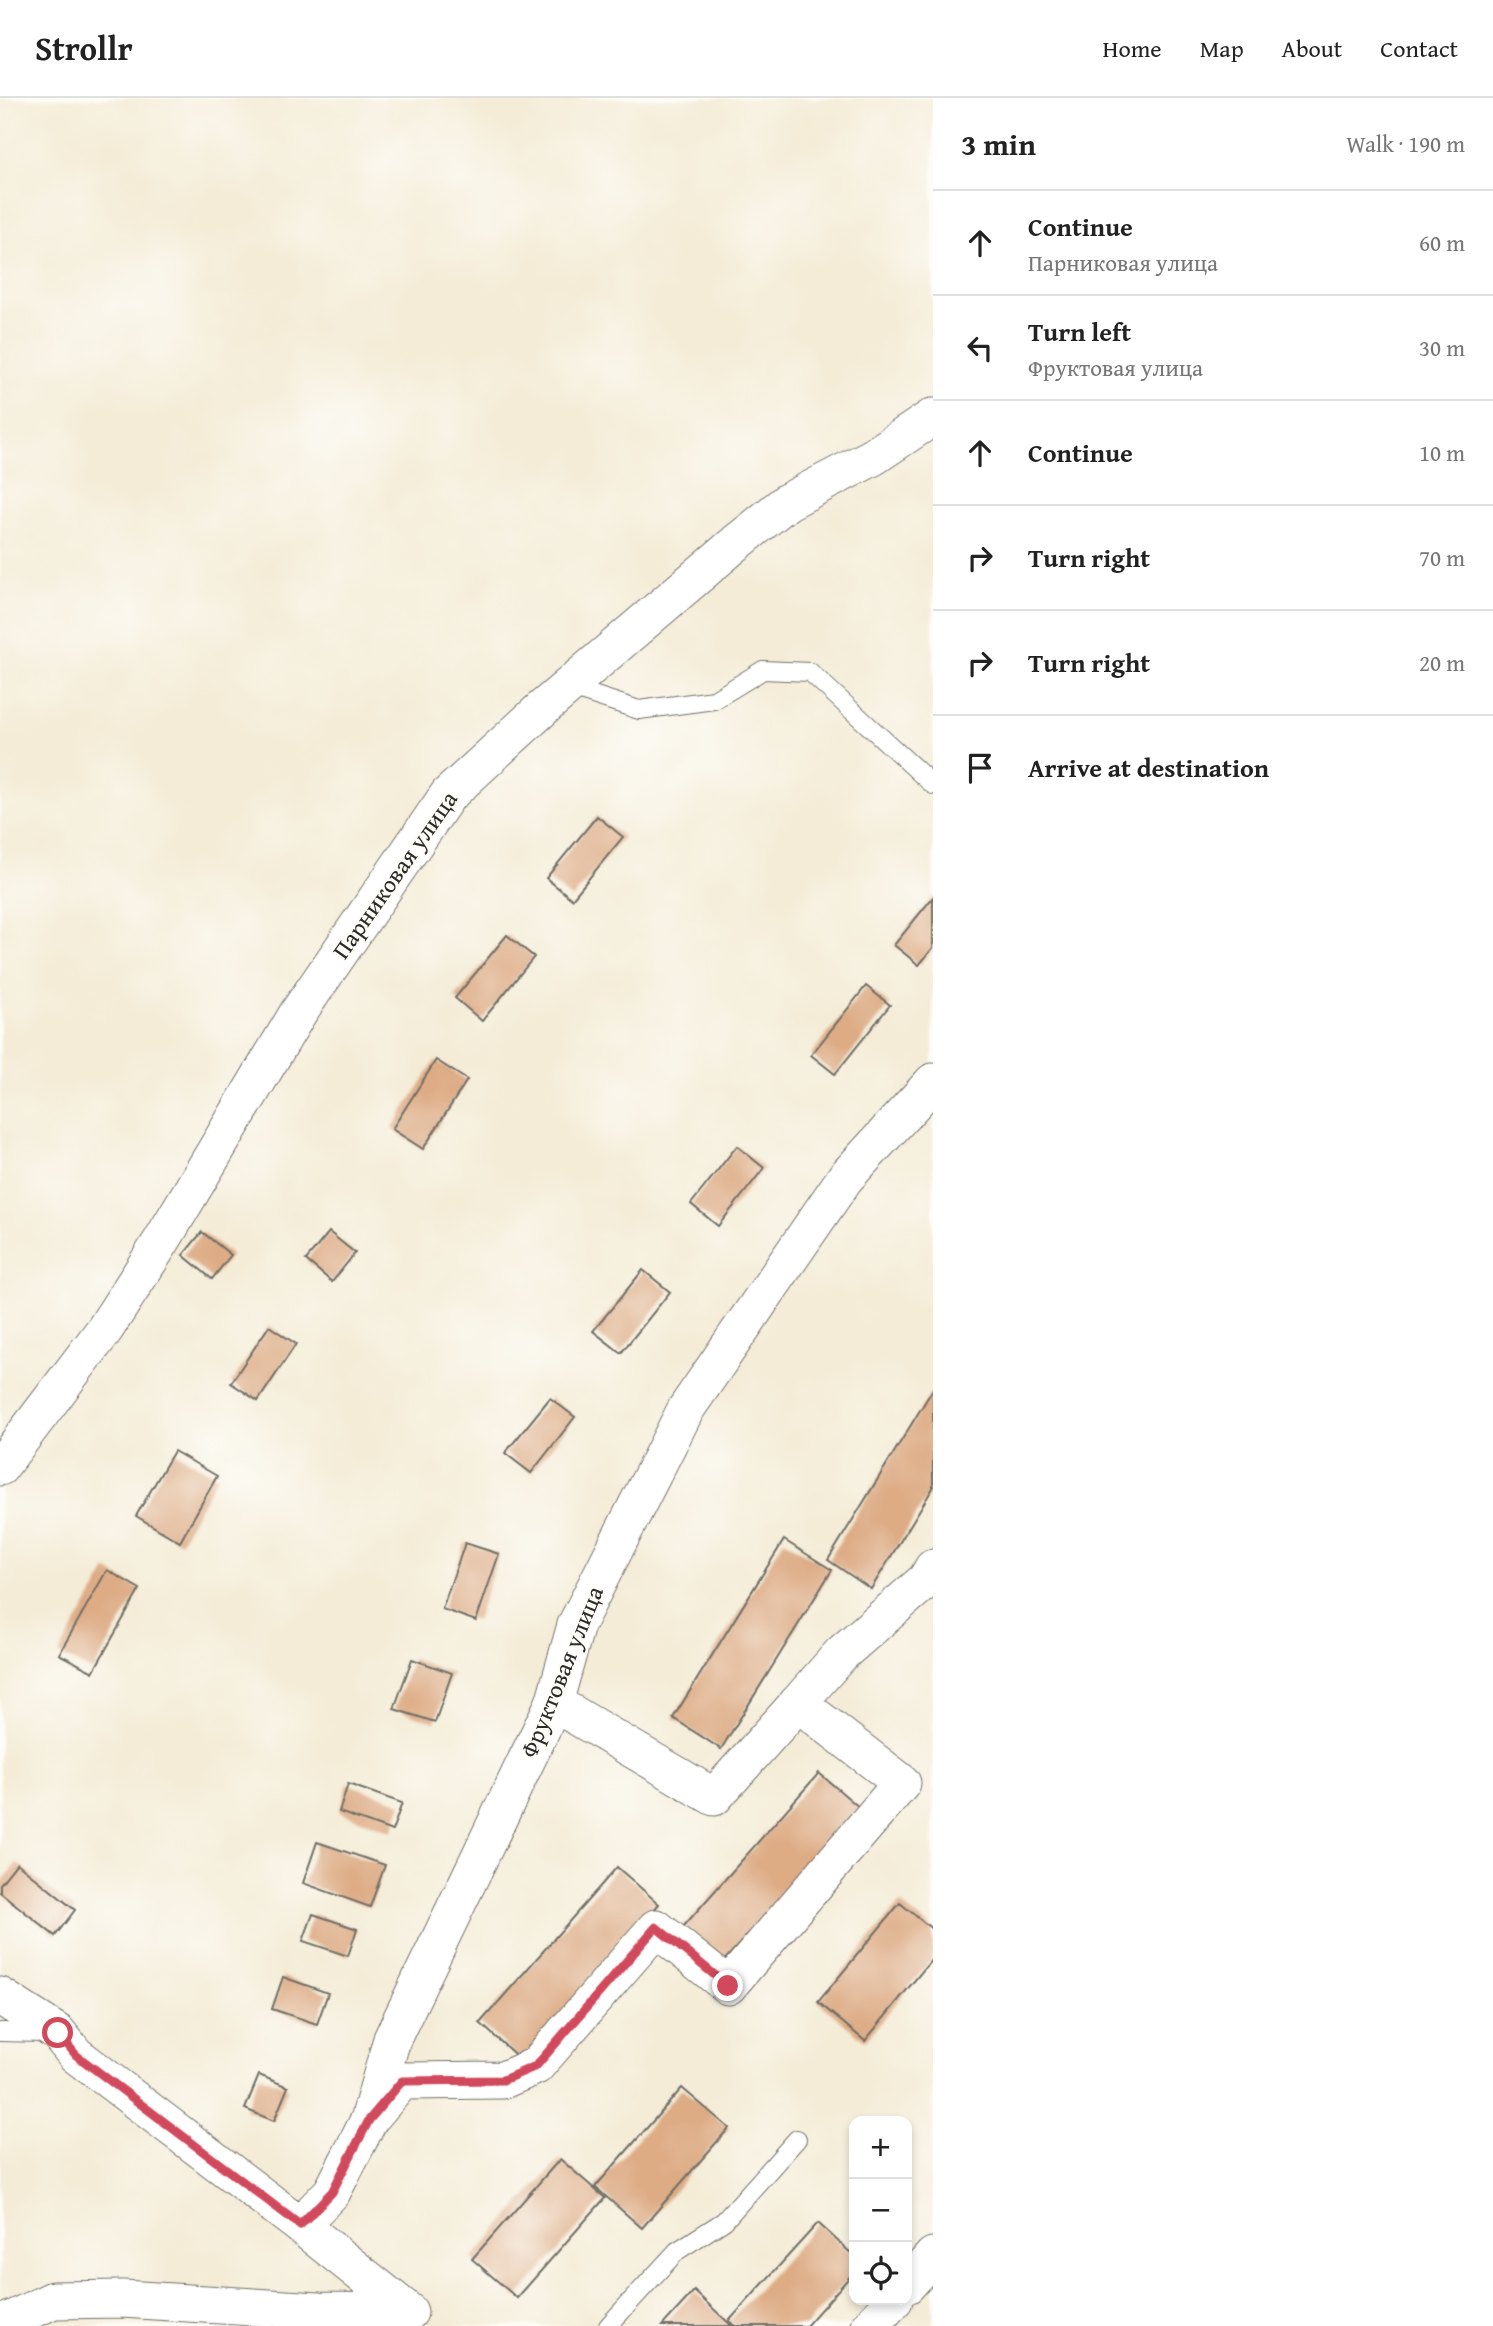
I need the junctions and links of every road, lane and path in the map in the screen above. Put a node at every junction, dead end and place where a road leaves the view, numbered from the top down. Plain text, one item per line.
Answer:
1 (933, 417) edge
2 (568, 687) junction
3 (933, 785) edge
4 (933, 1082) edge
5 (0, 1467) edge
6 (933, 1568) edge
7 (554, 1703) junction
8 (798, 1703) junction
9 (0, 1996) edge
10 (0, 2032) edge
11 (58, 2033) junction
12 (369, 2120) junction
13 (797, 2139) dead end
14 (300, 2225) junction
15 (933, 2256) edge
16 (912, 2279) edge
17 (889, 2305) edge
18 (417, 2319) edge
19 (0, 2325) edge
20 (608, 2326) edge
21 (870, 2326) edge

1 - 2 street, Парниковая улица
2 - 3 lane
2 - 5 street, Парниковая улица
4 - 7 street, Фруктовая улица
6 - 8 street
7 - 8 street
7 - 12 street, Фруктовая улица
8 - 12 street
9 - 11 street
10 - 11 lane
11 - 14 street
12 - 14 street, Фруктовая улица
13 - 20 lane
14 - 18 street
15 - 16 street
17 - 21 street
18 - 19 street

